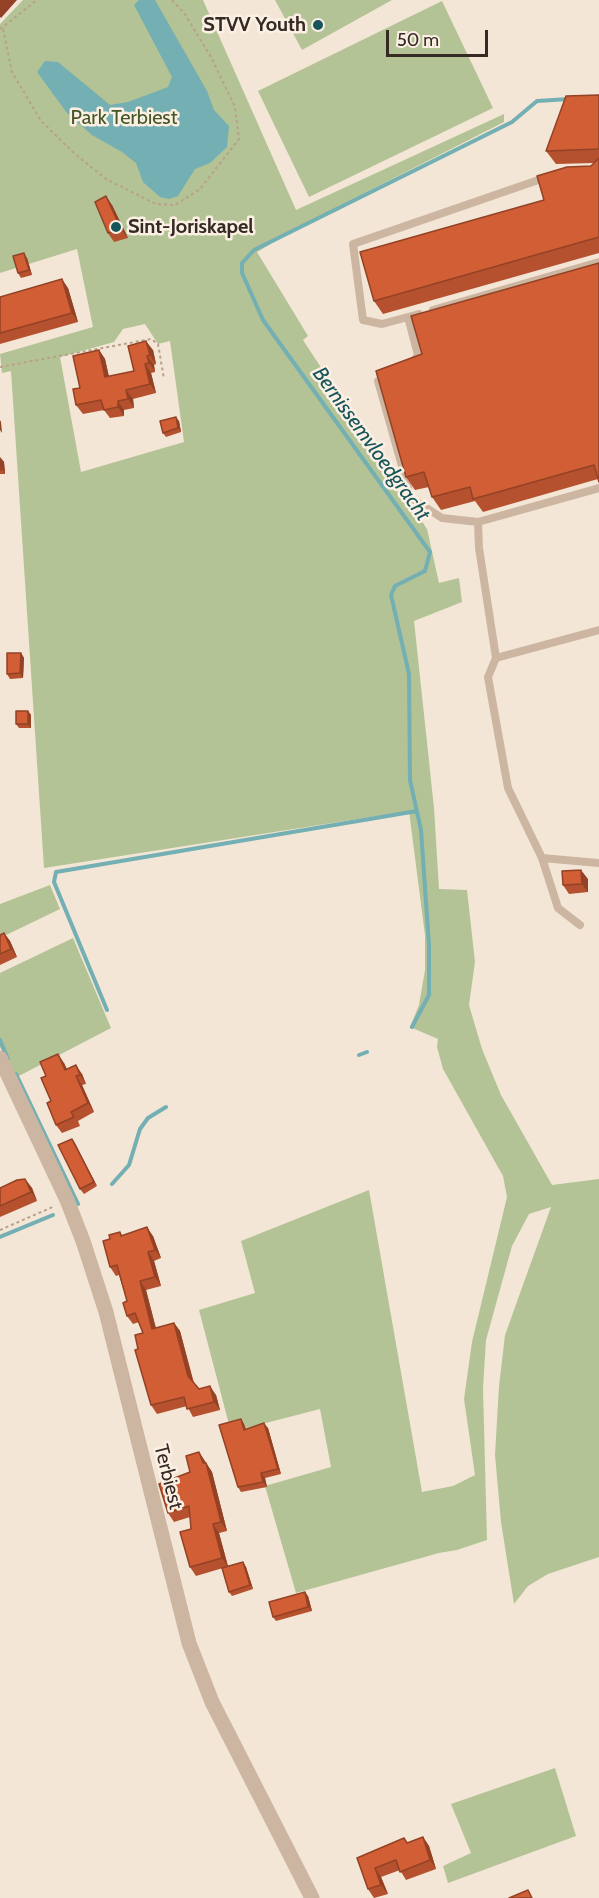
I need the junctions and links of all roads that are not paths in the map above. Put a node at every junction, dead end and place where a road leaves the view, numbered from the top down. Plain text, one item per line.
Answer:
1 (559, 176) edge
2 (599, 262) edge
3 (408, 317) junction
4 (599, 488) edge
5 (478, 522) junction
6 (599, 630) edge
7 (496, 658) junction
8 (542, 858) junction
9 (599, 863) edge
10 (580, 925) dead end
11 (0, 1058) edge
12 (312, 1898) edge

1 - 3 lane
2 - 3 lane
3 - 5 lane
4 - 5 lane
5 - 7 lane
6 - 7 lane
7 - 8 lane
8 - 9 lane
8 - 10 lane
11 - 12 street, Terbiest

